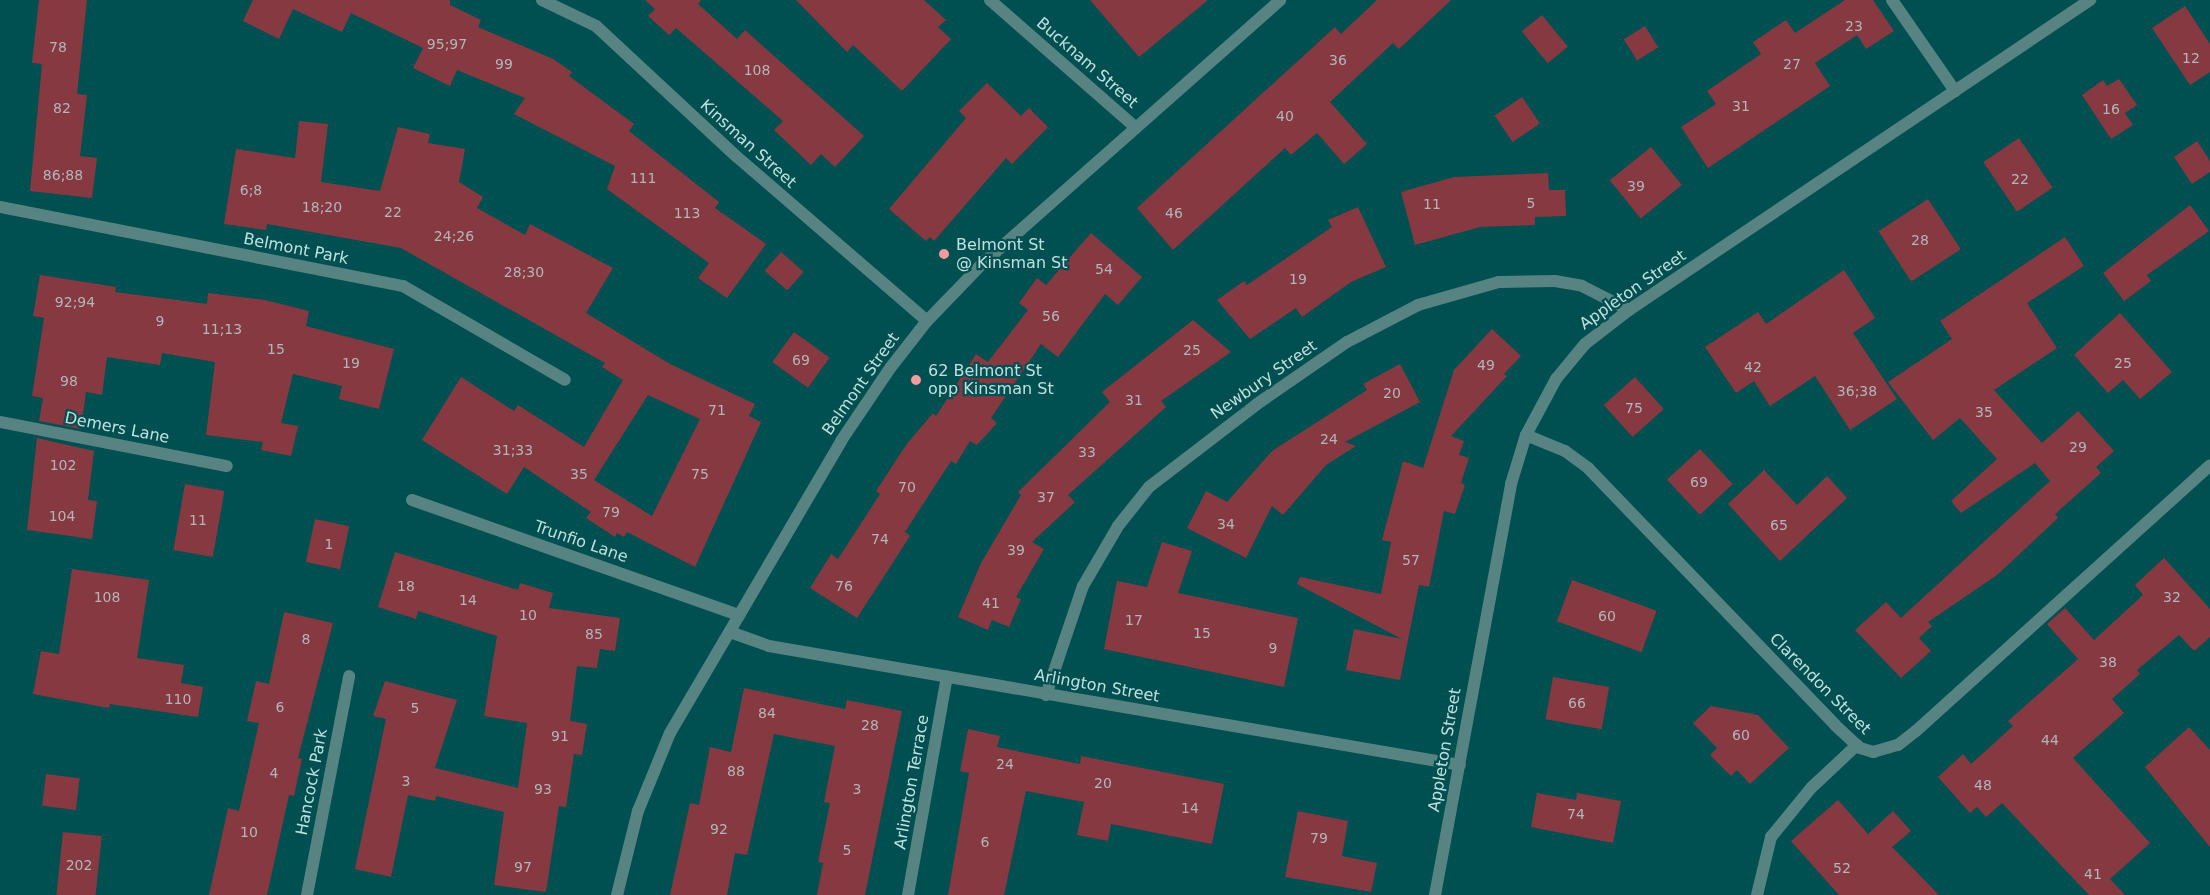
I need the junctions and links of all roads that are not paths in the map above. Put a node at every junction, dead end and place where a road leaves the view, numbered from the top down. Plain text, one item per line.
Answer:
1 (542, 0) edge
2 (990, 0) edge
3 (1280, 0) edge
4 (1892, 0) edge
5 (2090, 0) edge
6 (1956, 91) junction
7 (1136, 128) junction
8 (0, 207) edge
9 (1629, 310) junction
10 (927, 321) junction
11 (565, 380) dead end
12 (0, 423) edge
13 (1526, 435) junction
14 (2210, 465) edge
15 (227, 466) dead end
16 (412, 500) dead end
17 (740, 615) junction
18 (730, 632) junction
19 (349, 676) dead end
20 (947, 676) junction
21 (1046, 695) junction
22 (1857, 745) junction
23 (1460, 765) junction
24 (307, 895) edge
25 (617, 895) edge
26 (908, 895) edge
27 (1435, 895) edge
28 (1757, 895) edge

1 - 10 street, Kinsman Street
2 - 7 street, Bucknam Street
3 - 7 street, Belmont Street
4 - 6 street
5 - 6 street, Appleton Street
6 - 9 street, Appleton Street
7 - 10 street, Belmont Street
8 - 11 street, Belmont Park
9 - 13 street, Appleton Street
9 - 21 street, Newbury Street
10 - 17 street, Belmont Street
12 - 15 street, Demers Lane
13 - 22 street, Clarendon Street
13 - 23 street, Appleton Street
14 - 22 street, Clarendon Street
16 - 17 street, Trunfio Lane
17 - 18 street, Belmont Street
18 - 20 street, Arlington Street
18 - 25 street, Belmont Street
19 - 24 street, Hancock Park
20 - 21 street, Arlington Street
20 - 26 street, Arlington Terrace
21 - 23 street, Arlington Street
22 - 28 street
23 - 27 street, Appleton Street

